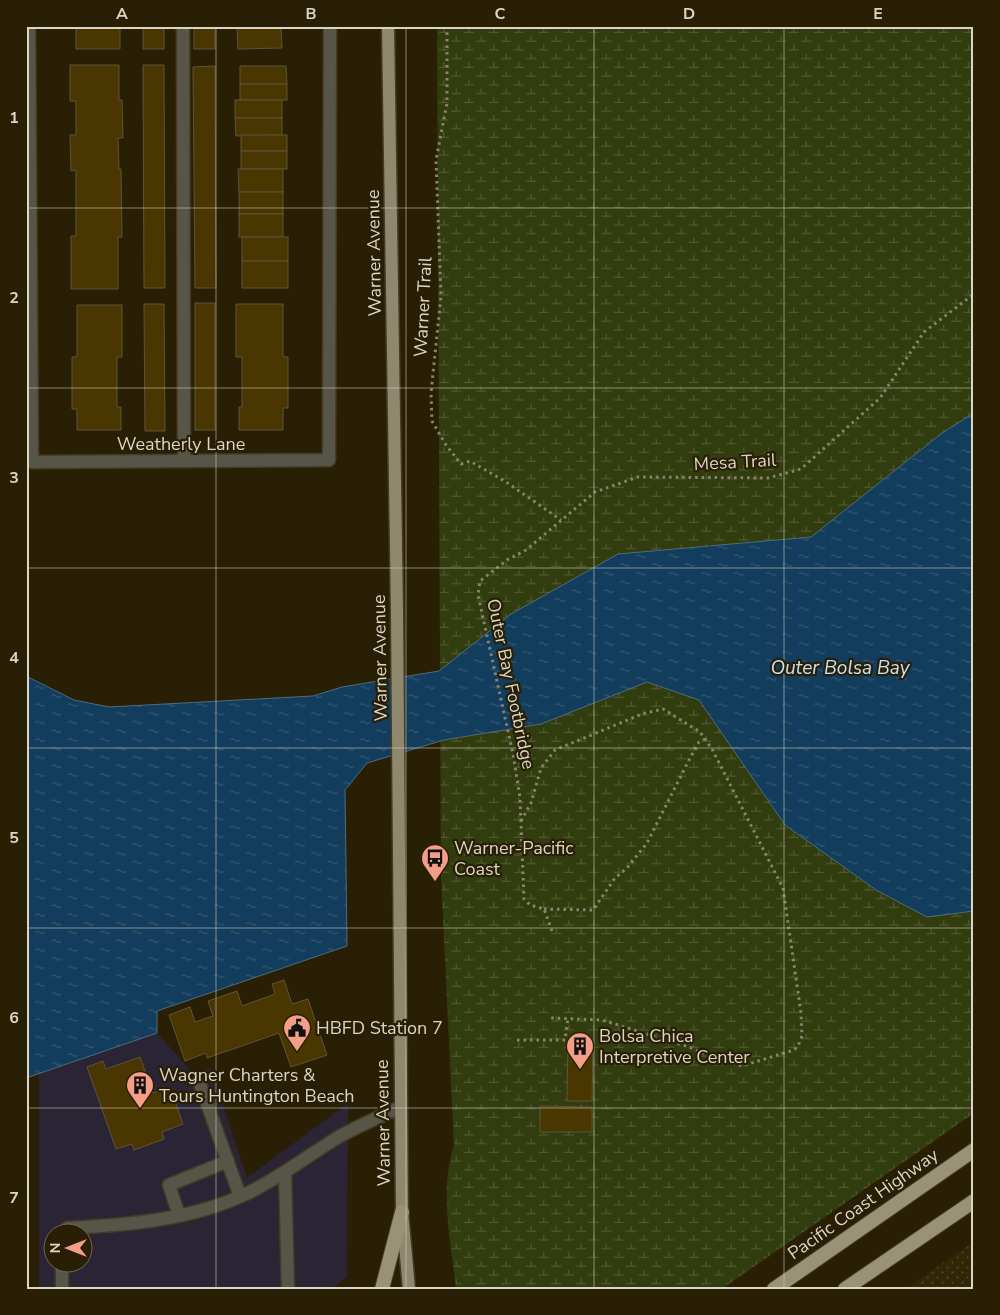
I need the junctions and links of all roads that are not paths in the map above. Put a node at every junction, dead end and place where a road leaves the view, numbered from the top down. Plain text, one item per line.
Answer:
1 (29, 26) edge
2 (183, 26) edge
3 (330, 26) edge
4 (388, 26) edge
5 (184, 462) junction
6 (200, 1084) dead end
7 (400, 1107) junction
8 (974, 1150) edge
9 (228, 1161) junction
10 (285, 1173) junction
11 (240, 1196) junction
12 (974, 1201) edge
13 (402, 1212) junction
14 (180, 1215) junction
15 (92, 1227) edge
16 (62, 1272) edge
17 (62, 1289) edge
18 (288, 1289) edge
19 (382, 1289) edge
20 (409, 1289) edge
21 (774, 1289) edge
22 (845, 1289) edge

1 - 5 street, Weatherly Lane
2 - 5 street
3 - 5 street, Weatherly Lane
4 - 7 main road, Warner Avenue
6 - 9 street
7 - 10 street
7 - 13 main road, Warner Avenue
8 - 21 highway, Pacific Coast Highway
9 - 11 street
9 - 14 street
10 - 11 street
10 - 18 street
11 - 14 street
12 - 22 highway
13 - 19 highway
13 - 20 main road, Warner Avenue
14 - 15 street
16 - 17 street

